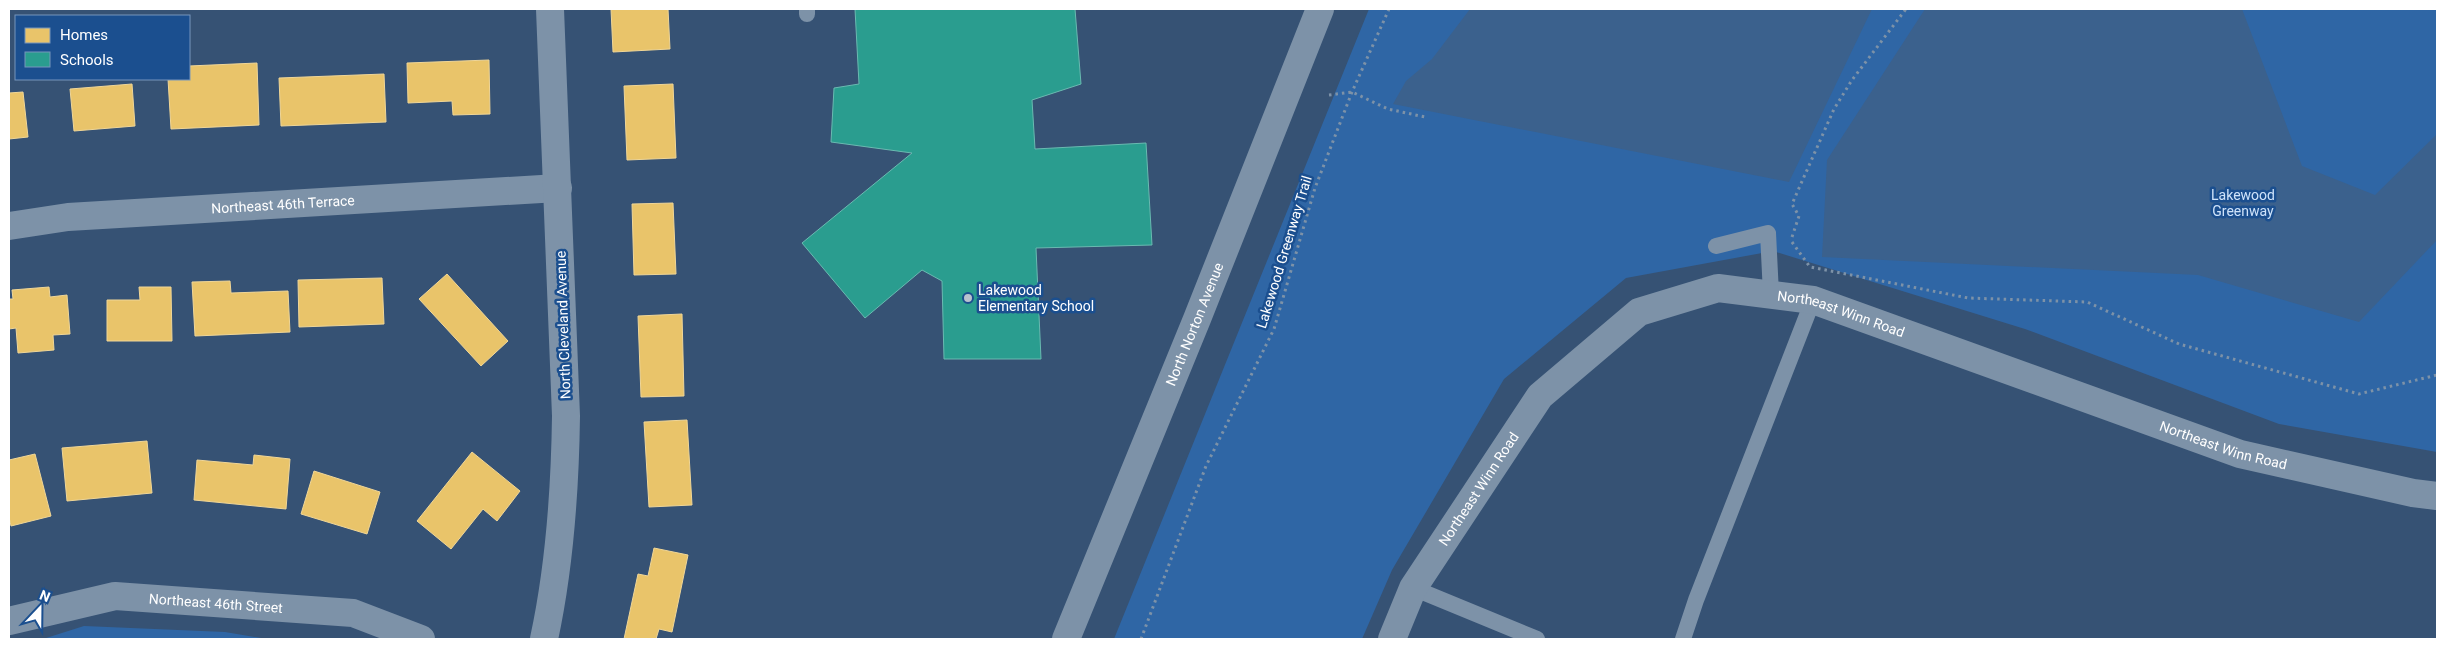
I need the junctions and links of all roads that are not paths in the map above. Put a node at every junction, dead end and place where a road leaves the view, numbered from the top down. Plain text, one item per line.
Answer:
1 (550, 9) edge
2 (1320, 9) edge
3 (558, 188) junction
4 (9, 226) edge
5 (1716, 246) dead end
6 (1770, 294) junction
7 (1813, 300) junction
8 (2437, 496) edge
9 (1413, 588) junction
10 (9, 621) edge
11 (421, 639) edge
12 (544, 639) edge
13 (1066, 639) edge
14 (1392, 639) edge
15 (1537, 639) edge
16 (1683, 639) edge

1 - 3 street, North Cleveland Avenue
2 - 13 street, North Norton Avenue
3 - 4 street, Northeast 46th Terrace
3 - 12 street, North Cleveland Avenue
5 - 6 lane
6 - 7 street, Northeast Winn Road
6 - 9 street, Northeast Winn Road
7 - 8 street, Northeast Winn Road
7 - 16 lane
9 - 14 street, Northeast Winn Road
9 - 15 lane
10 - 11 street, Northeast 46th Street

